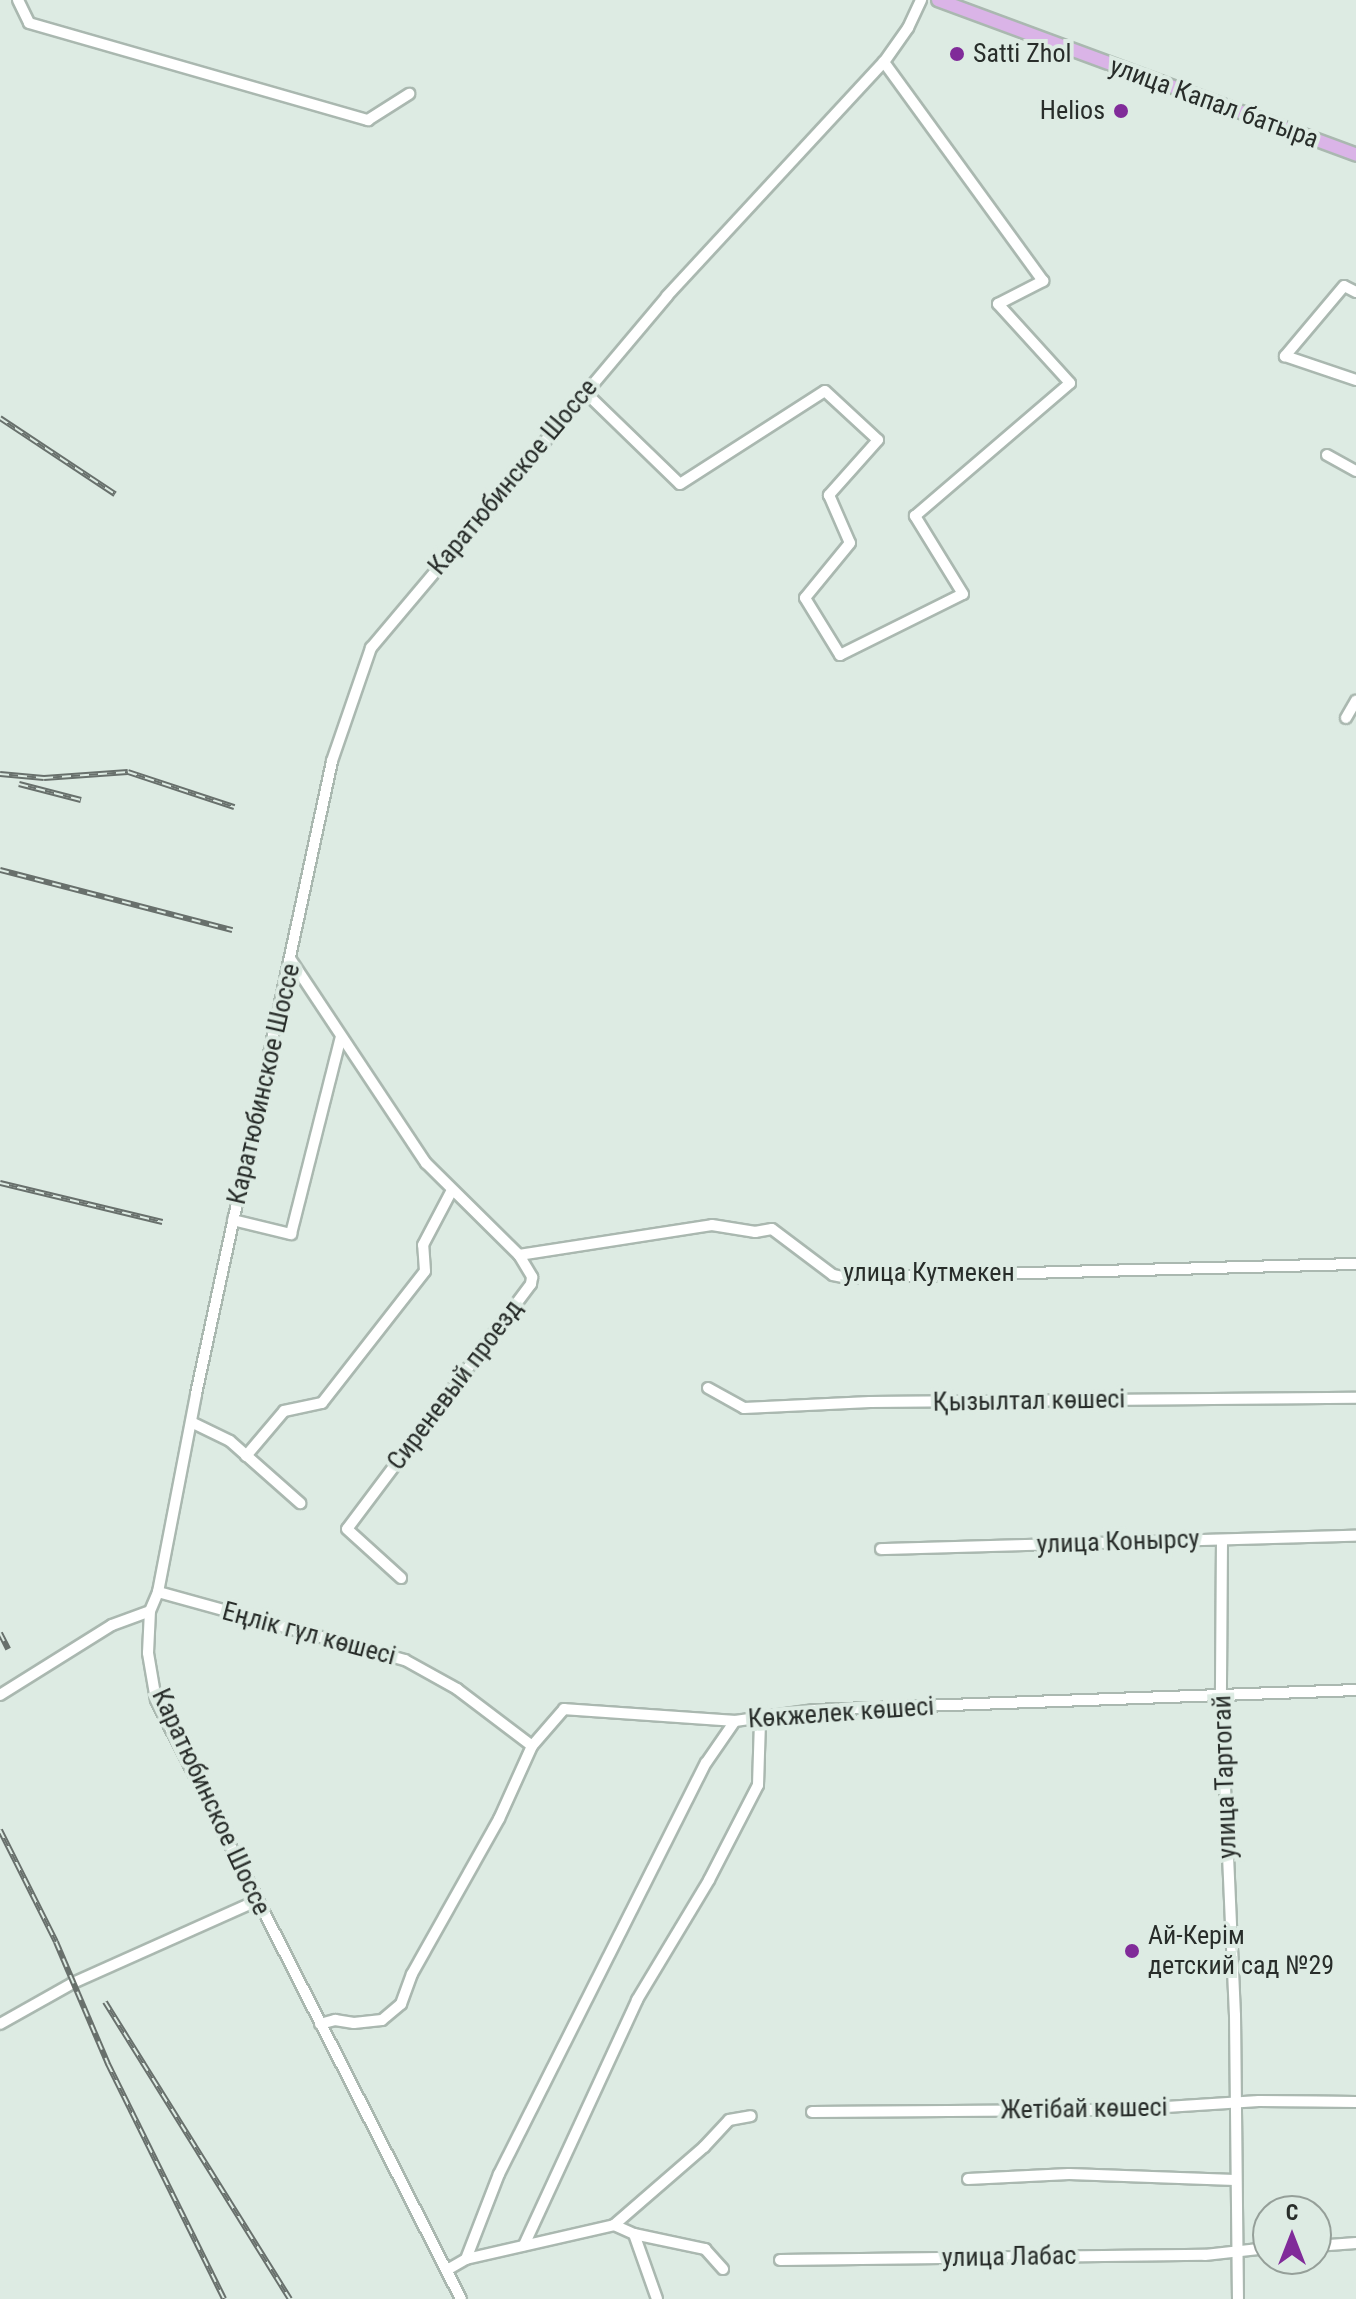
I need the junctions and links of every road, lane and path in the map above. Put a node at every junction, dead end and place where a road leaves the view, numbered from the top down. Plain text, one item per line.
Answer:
1 (18, 0) edge
2 (921, 0) edge
3 (938, 0) edge
4 (884, 62) junction
5 (409, 94) dead end
6 (1356, 155) edge
7 (1356, 292) edge
8 (1356, 380) edge
9 (585, 392) junction
10 (1327, 455) dead end
11 (1356, 471) edge
12 (1356, 701) edge
13 (1346, 718) dead end
14 (291, 960) junction
15 (341, 1037) junction
16 (452, 1190) junction
17 (233, 1220) junction
18 (519, 1255) junction
19 (1356, 1264) edge
20 (708, 1388) dead end
21 (1356, 1398) edge
22 (191, 1422) junction
23 (246, 1456) junction
24 (300, 1503) dead end
25 (1356, 1536) edge
26 (1222, 1540) junction
27 (881, 1549) dead end
28 (401, 1578) dead end
29 (158, 1592) junction
30 (150, 1611) junction
31 (1356, 1690) edge
32 (0, 1695) edge
33 (1221, 1695) junction
34 (760, 1720) junction
35 (735, 1721) junction
36 (532, 1746) junction
37 (256, 1901) junction
38 (0, 2024) edge
39 (320, 2024) junction
40 (1356, 2102) edge
41 (1233, 2104) junction
42 (812, 2112) dead end
43 (751, 2116) dead end
44 (968, 2179) dead end
45 (1235, 2180) junction
46 (614, 2225) junction
47 (634, 2234) junction
48 (1356, 2243) edge
49 (524, 2245) junction
50 (1332, 2245) edge
51 (1252, 2249) edge
52 (1237, 2250) junction
53 (466, 2259) junction
54 (780, 2260) dead end
55 (723, 2269) dead end
56 (447, 2270) junction
57 (461, 2299) edge
58 (657, 2299) edge
59 (1238, 2299) edge

1 - 5 street
2 - 4 street, Каратюбинское Шоссе
3 - 6 main road, улица Капал батыра
4 - 9 street, Каратюбинское Шоссе
4 - 9 street
7 - 8 street
9 - 14 street, Каратюбинское Шоссе
10 - 11 street
12 - 13 street
14 - 15 street
14 - 17 street, Каратюбинское Шоссе
15 - 16 street
15 - 17 street
16 - 18 street
16 - 23 street
17 - 22 street, Каратюбинское Шоссе
18 - 19 street, улица Кутмекен
18 - 28 street, Сиреневый проезд
20 - 21 street, Қызылтал көшесі
22 - 23 street
22 - 29 street, Каратюбинское Шоссе
23 - 24 street
25 - 26 street, улица Конырсу
26 - 27 street, улица Конырсу
26 - 33 street, улица Тартогай
29 - 30 street, Каратюбинское Шоссе
29 - 36 street, Еңлік гүл көшесі
30 - 32 street
30 - 37 street, Каратюбинское Шоссе
31 - 33 street, Көкжелек көшесі
33 - 34 street, Көкжелек көшесі
33 - 41 street, улица Тартогай
34 - 35 street, Көкжелек көшесі
34 - 49 street
35 - 36 street
35 - 53 street, Көкжелек көшесі
36 - 39 street
37 - 38 street
37 - 39 street, Каратюбинское Шоссе
39 - 56 street, Каратюбинское Шоссе
40 - 41 street, Жетібай көшесі
41 - 42 street, Жетібай көшесі
41 - 45 street, улица Тартогай
43 - 46 street
44 - 45 street
45 - 52 street, улица Тартогай
46 - 47 street
46 - 49 street
47 - 55 street
47 - 58 street
48 - 50 street
49 - 53 street
51 - 52 street, улица Лабас
52 - 54 street, улица Лабас
52 - 59 street, улица Тартогай
53 - 56 street
56 - 57 street, Каратюбинское Шоссе

